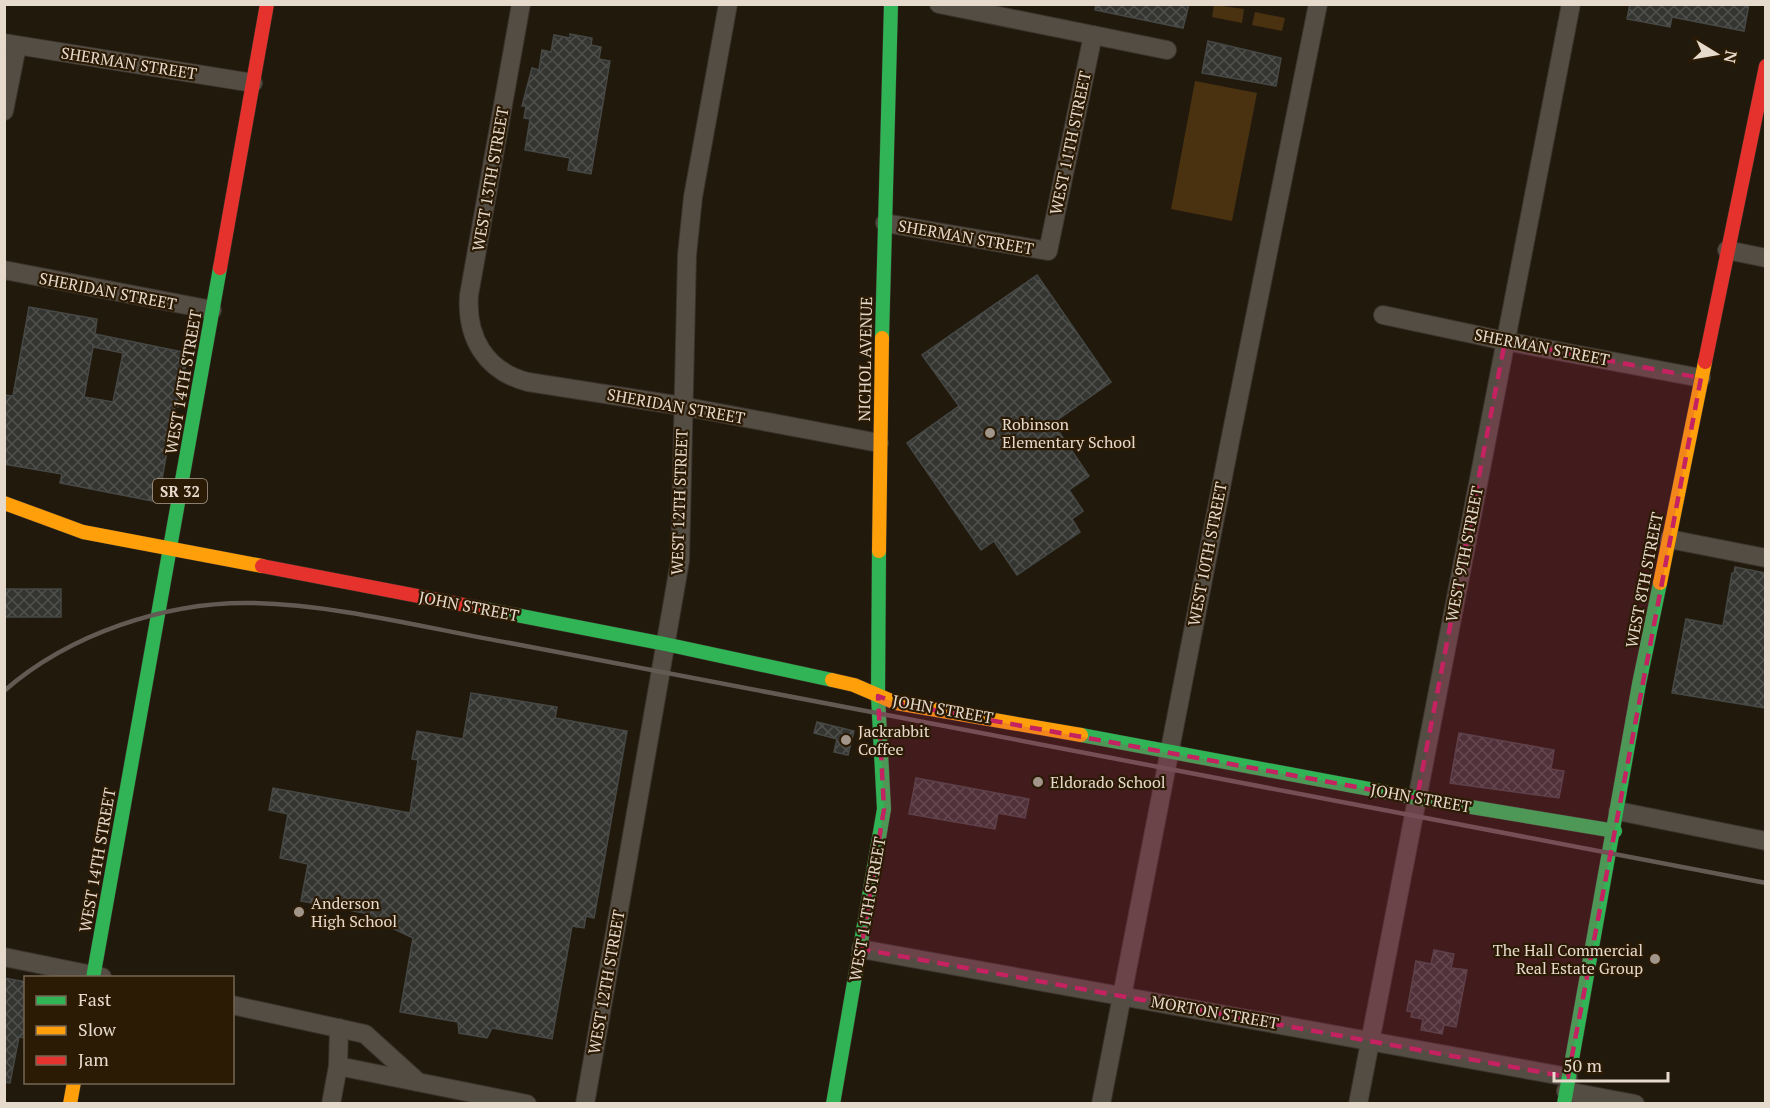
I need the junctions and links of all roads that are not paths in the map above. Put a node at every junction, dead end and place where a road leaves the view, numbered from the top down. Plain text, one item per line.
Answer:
1 (267, 4) edge
2 (521, 4) edge
3 (728, 4) edge
4 (891, 4) edge
5 (939, 4) edge
6 (1318, 4) edge
7 (1571, 4) edge
8 (1093, 35) junction
9 (11, 44) edge
10 (1167, 50) dead end
11 (1766, 66) edge
12 (253, 83) junction
13 (4, 111) edge
14 (885, 222) junction
15 (1727, 250) junction
16 (1048, 251) joint
17 (1766, 258) edge
18 (5, 270) edge
19 (212, 310) junction
20 (1383, 315) dead end
21 (1505, 341) junction
22 (481, 351) joint
23 (1701, 378) junction
24 (682, 406) junction
25 (879, 443) junction
26 (4, 503) edge
27 (1669, 539) junction
28 (170, 548) junction
29 (1766, 558) edge
30 (665, 644) junction
31 (878, 696) junction
32 (879, 713) joint
33 (1169, 752) junction
34 (1417, 798) junction
35 (1618, 810) junction
36 (1615, 831) junction
37 (1766, 841) edge
38 (861, 949) junction
39 (4, 957) edge
40 (92, 976) edge
41 (97, 976) edge
42 (1122, 996) junction
43 (234, 1005) edge
44 (339, 1028) junction
45 (1371, 1040) junction
46 (338, 1066) junction
47 (418, 1082) junction
48 (74, 1084) edge
49 (1566, 1090) edge
50 (70, 1104) edge
51 (330, 1104) edge
52 (528, 1104) edge
53 (585, 1104) edge
54 (833, 1104) edge
55 (1101, 1104) edge
56 (1358, 1104) edge
57 (1635, 1104) edge

1 - 12 street, WEST 14TH STREET / SR 32
2 - 22 street, WEST 13TH STREET
3 - 24 street, WEST 12TH STREET
4 - 14 street, NICHOL AVENUE
5 - 8 street
6 - 33 street, WEST 10TH STREET
7 - 21 street, WEST 9TH STREET
8 - 10 street
8 - 16 street, WEST 11TH STREET
9 - 12 street, SHERMAN STREET
9 - 13 street
11 - 15 street, WEST 8TH STREET
12 - 19 street, WEST 14TH STREET / SR 32
14 - 16 street, SHERMAN STREET
14 - 25 street, NICHOL AVENUE
15 - 17 street
15 - 23 street, WEST 8TH STREET
18 - 19 street, SHERIDAN STREET
19 - 28 street, WEST 14TH STREET / SR 32
20 - 21 street, SHERMAN STREET
21 - 23 street, SHERMAN STREET
21 - 34 street, WEST 9TH STREET
22 - 24 street, SHERIDAN STREET
23 - 27 street, WEST 8TH STREET
24 - 25 street, SHERIDAN STREET
24 - 30 street, WEST 12TH STREET
25 - 31 street, NICHOL AVENUE
26 - 28 street, JOHN STREET
27 - 29 street
27 - 35 street, WEST 8TH STREET
28 - 30 street, JOHN STREET
28 - 41 street, WEST 14TH STREET / SR 32
30 - 31 street, JOHN STREET
30 - 53 street, WEST 12TH STREET
31 - 32 street, NICHOL AVENUE
31 - 33 street, JOHN STREET
32 - 38 street, WEST 11TH STREET
33 - 34 street, JOHN STREET
33 - 42 street, WEST 10TH STREET
34 - 36 street, JOHN STREET
34 - 45 street, WEST 9TH STREET
35 - 36 street, WEST 8TH STREET
35 - 37 street
36 - 49 street, WEST 8TH STREET
38 - 42 street, MORTON STREET
38 - 54 street, WEST 11TH STREET
39 - 40 street
42 - 45 street, MORTON STREET
42 - 55 street, WEST 10TH STREET
43 - 44 street
44 - 46 street
44 - 47 street
45 - 49 street, MORTON STREET
45 - 56 street, WEST 9TH STREET
46 - 47 street
46 - 51 street
47 - 52 street
48 - 50 street
49 - 57 street, MORTON STREET

